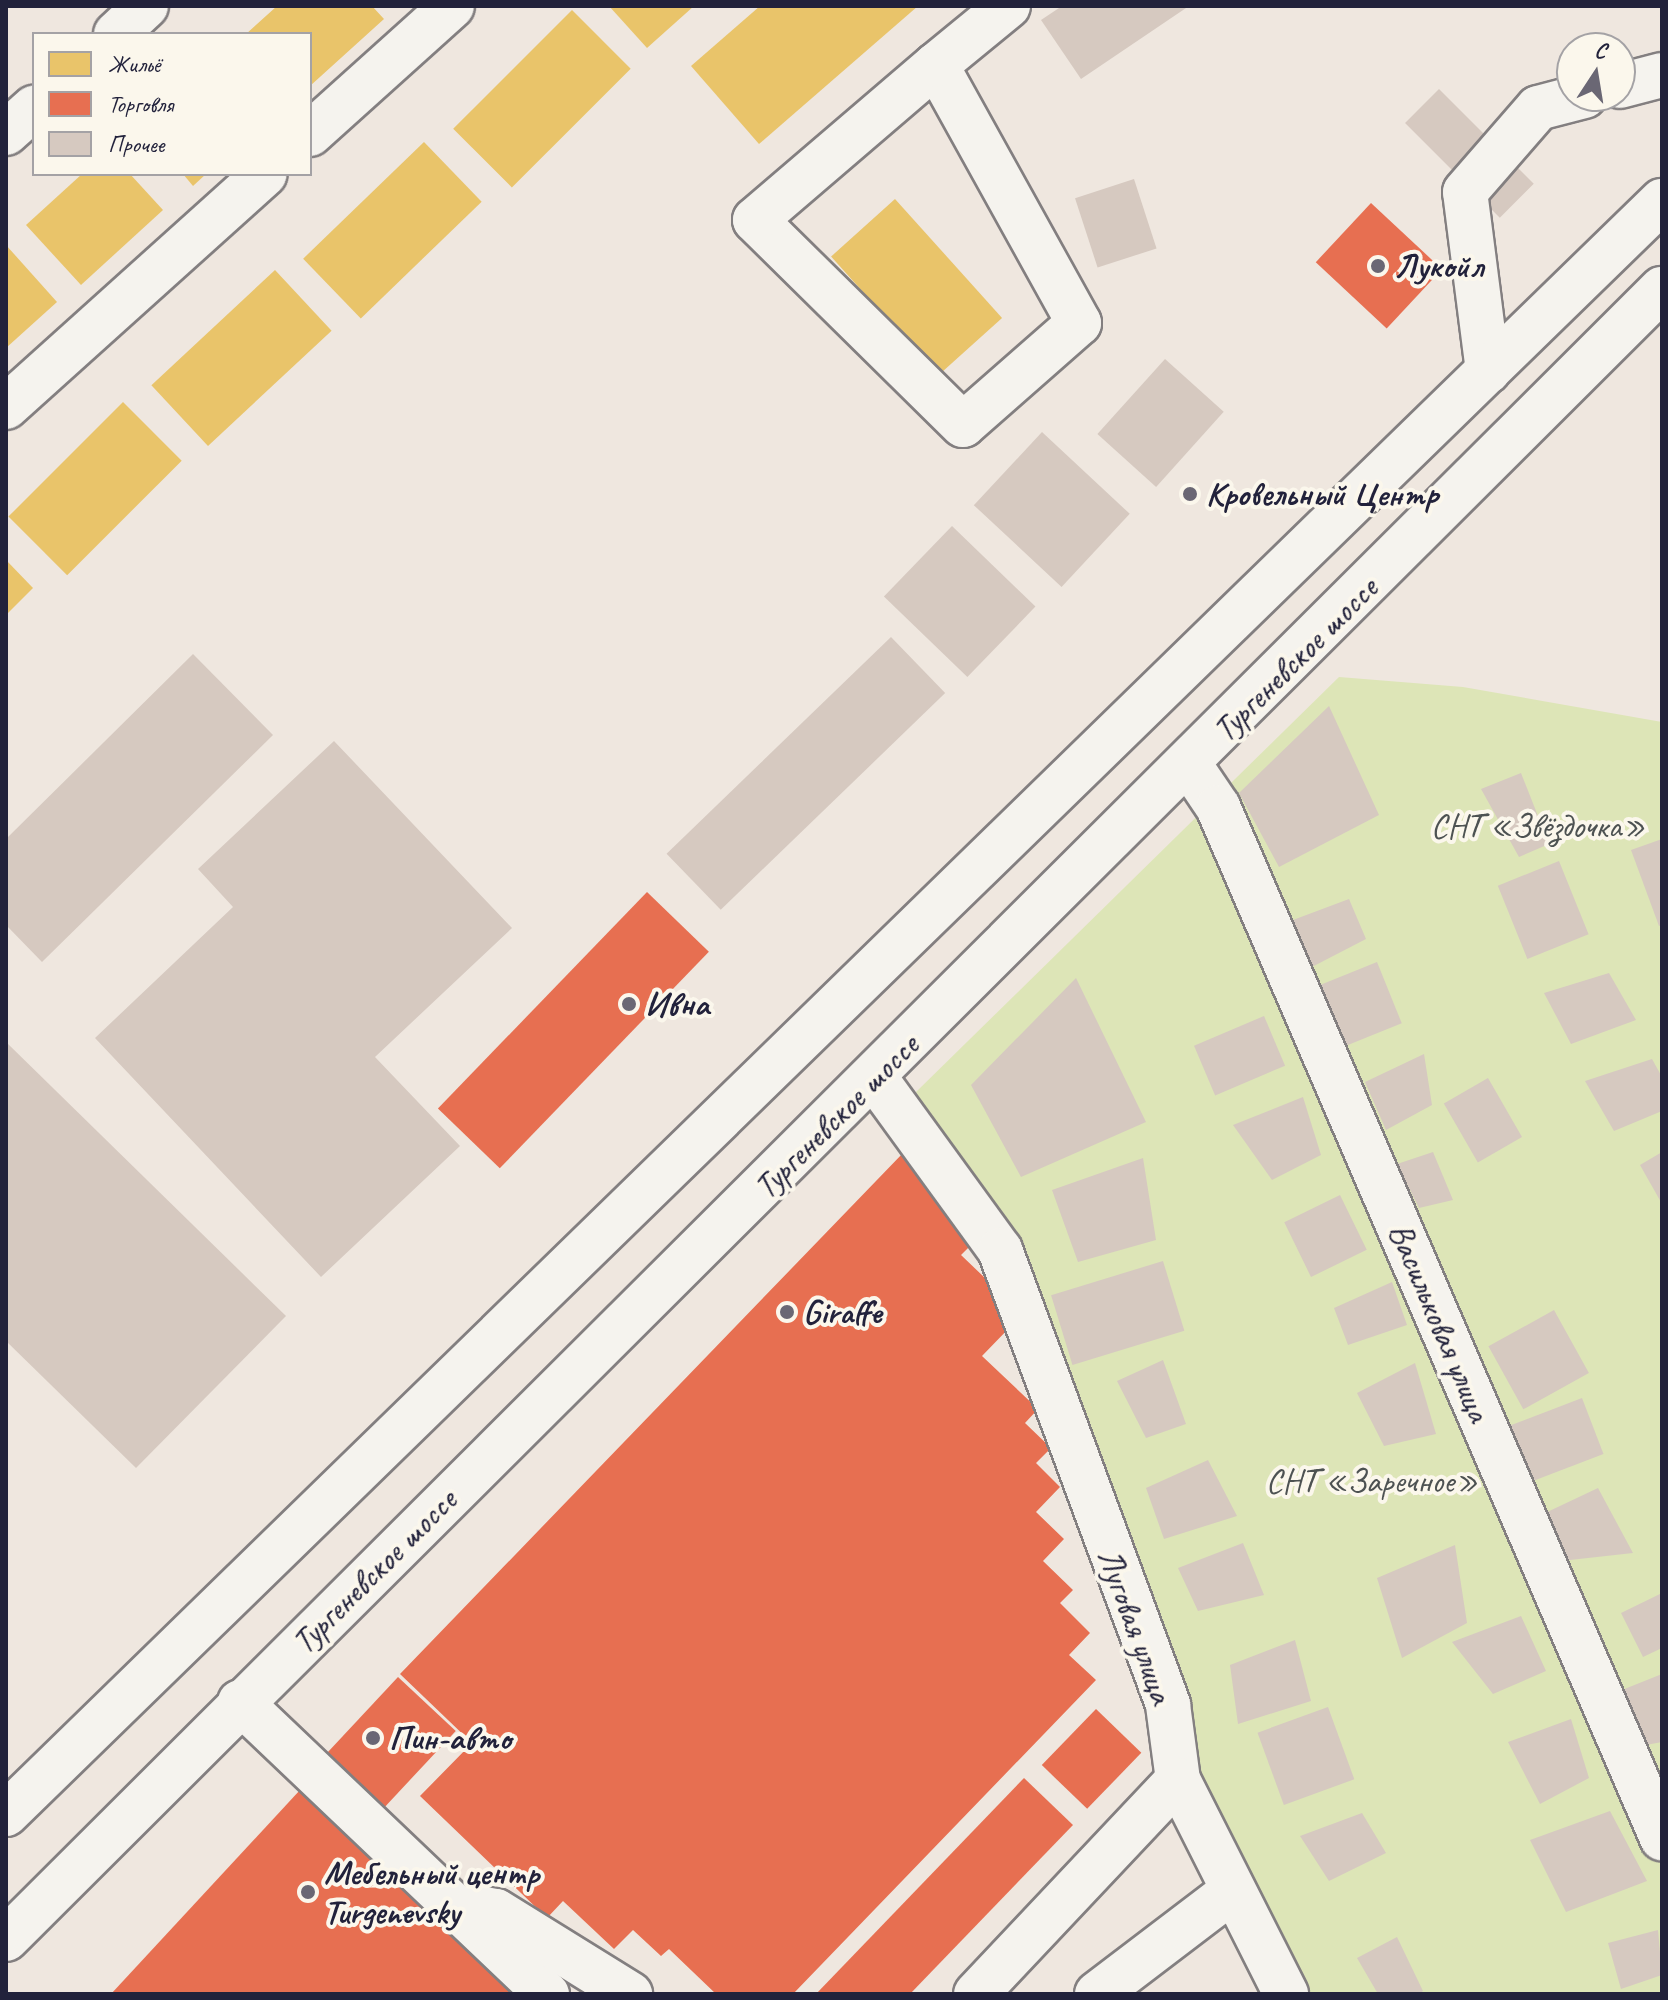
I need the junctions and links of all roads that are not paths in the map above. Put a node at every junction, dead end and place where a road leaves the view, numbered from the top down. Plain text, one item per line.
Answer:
1 (146, 6) edge
2 (452, 6) edge
3 (1008, 6) edge
4 (118, 32) edge
5 (936, 65) junction
6 (1662, 75) edge
7 (1636, 82) edge
8 (1556, 103) edge
9 (32, 110) edge
10 (312, 132) edge
11 (6, 133) edge
12 (263, 176) edge
13 (1662, 201) edge
14 (1662, 289) edge
15 (1488, 371) junction
16 (6, 407) edge
17 (1189, 764) junction
18 (875, 1078) junction
19 (240, 1702) junction
20 (1178, 1780) junction
21 (6, 1814) edge
22 (1662, 1838) edge
23 (1231, 1892) junction
24 (449, 1902) junction
25 (6, 1939) edge
26 (547, 1994) edge
27 (630, 1994) edge
28 (976, 1994) edge
29 (1097, 1994) edge
30 (1286, 1994) edge

1 - 4 main road
2 - 10 main road
3 - 5 main road
5 - 5 main road
6 - 7 main road
8 - 15 main road
9 - 11 main road
12 - 16 main road
13 - 15 main road, Тургеневское шоссе
14 - 17 main road, Тургеневское шоссе
15 - 21 main road, Тургеневское шоссе
17 - 18 main road, Тургеневское шоссе
17 - 22 main road, Васильковая улица
18 - 19 main road, Тургеневское шоссе
18 - 20 main road, Луговая улица
19 - 24 main road
19 - 25 main road, Тургеневское шоссе
20 - 23 main road, Луговая улица
20 - 28 main road
23 - 29 main road
23 - 30 main road, Луговая улица
24 - 26 main road
24 - 27 main road

